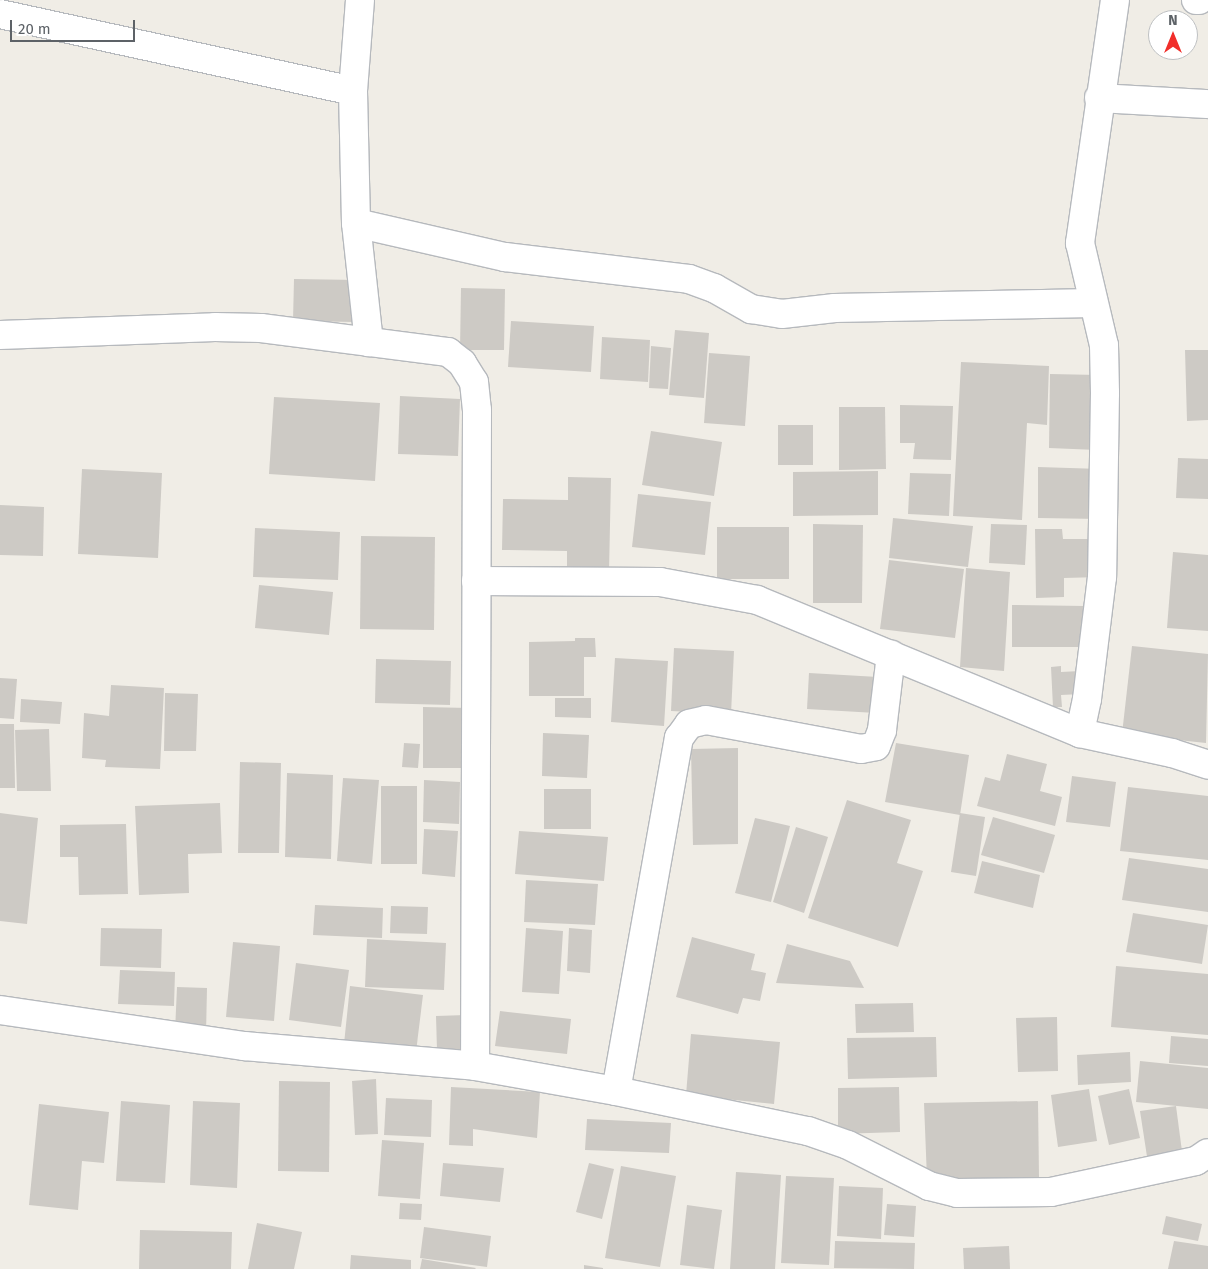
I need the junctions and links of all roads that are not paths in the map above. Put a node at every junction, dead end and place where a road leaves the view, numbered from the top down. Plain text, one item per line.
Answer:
1 (360, 0) edge
2 (1115, 0) edge
3 (0, 14) edge
4 (353, 91) junction
5 (1099, 98) junction
6 (1208, 104) edge
7 (356, 223) junction
8 (1093, 304) junction
9 (0, 335) edge
10 (369, 342) junction
11 (476, 581) junction
12 (891, 655) junction
13 (1080, 733) junction
14 (1208, 765) edge
15 (0, 1010) edge
16 (476, 1066) junction
17 (616, 1091) junction
18 (1208, 1153) edge

1 - 4 street
2 - 5 street
3 - 4 street
4 - 7 street
5 - 6 street
5 - 8 street
7 - 8 street
7 - 10 street
8 - 13 street
9 - 10 street
10 - 11 street
11 - 12 street
11 - 16 street
12 - 13 street
12 - 17 street
13 - 14 street
15 - 16 street
16 - 17 street
17 - 18 street

